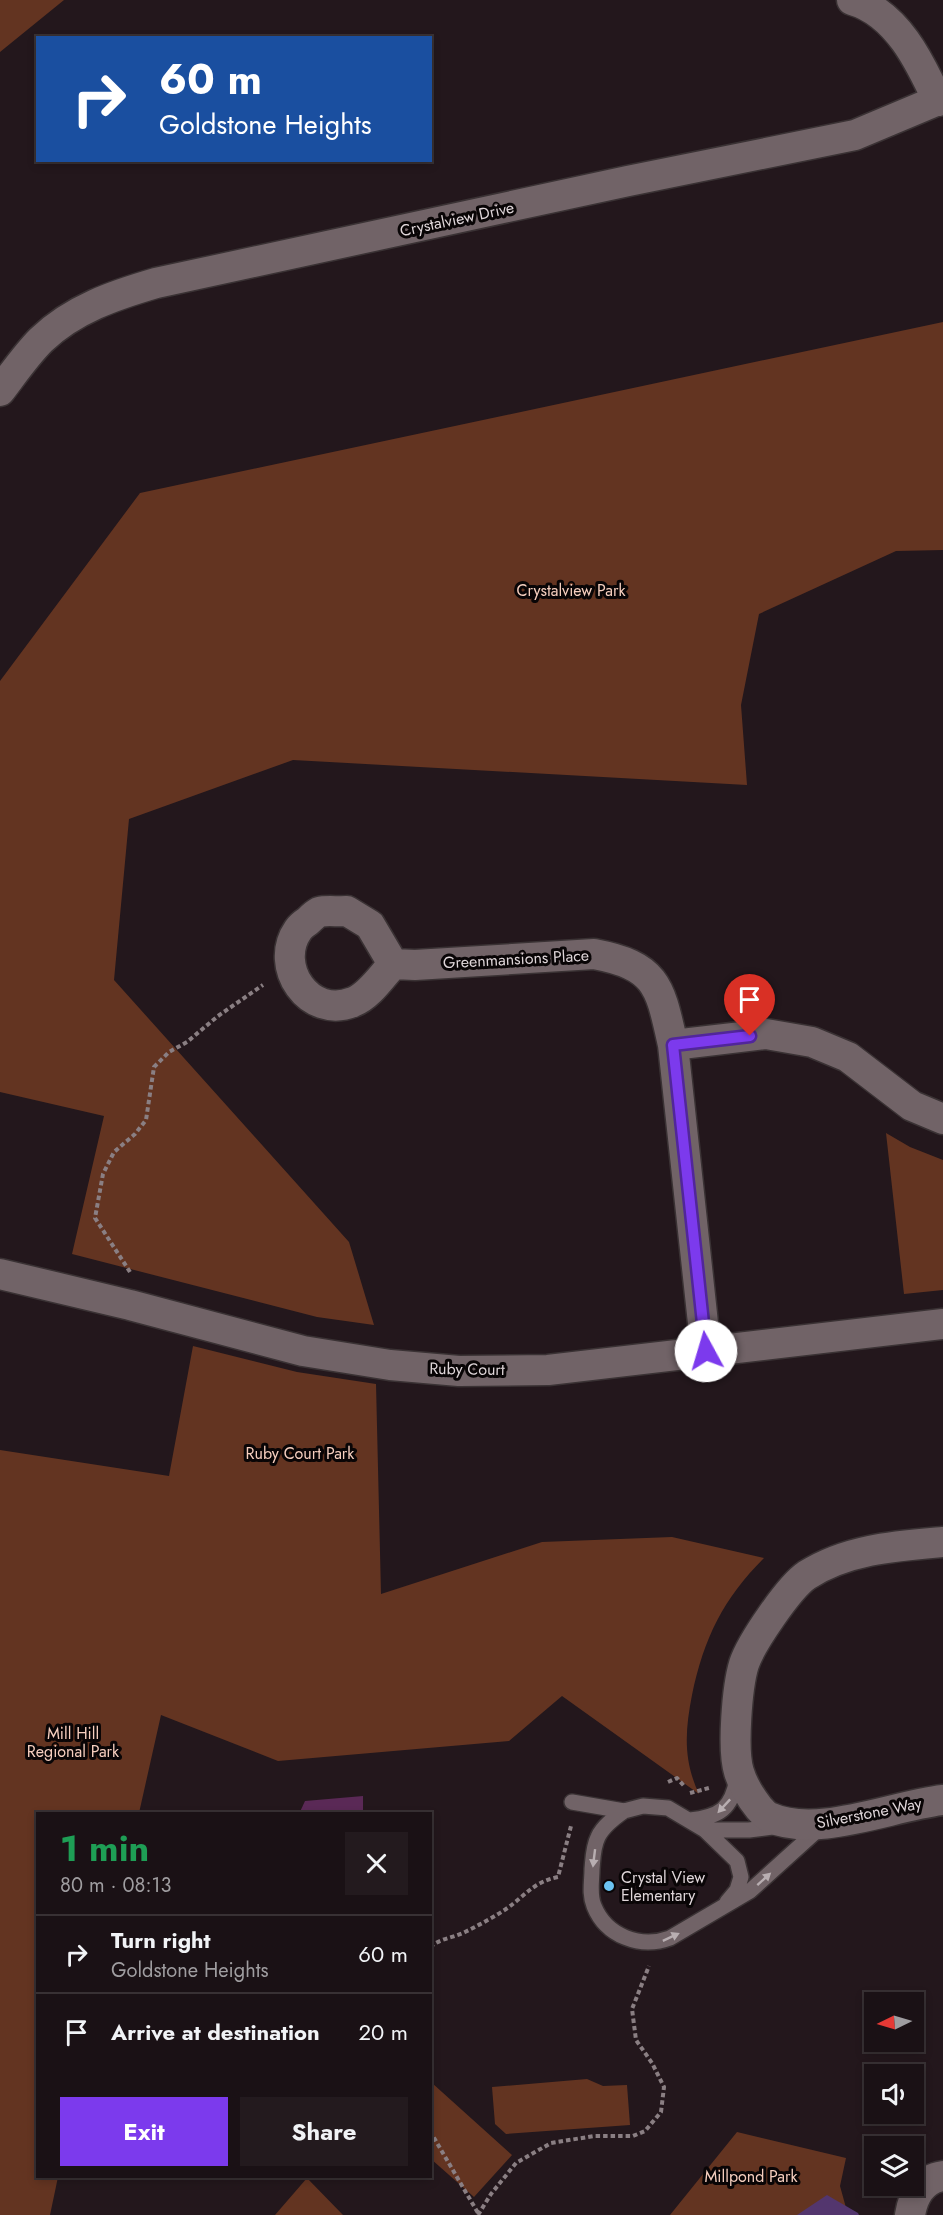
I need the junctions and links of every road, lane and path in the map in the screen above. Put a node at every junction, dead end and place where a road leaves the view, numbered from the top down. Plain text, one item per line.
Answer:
1 (852, 0) edge
2 (940, 99) edge
3 (0, 391) edge
4 (393, 964) dead end
5 (264, 985) dead end
6 (673, 1045) junction
7 (943, 1119) edge
8 (0, 1274) edge
9 (136, 1280) dead end
10 (943, 1324) edge
11 (706, 1351) junction
12 (943, 1542) edge
13 (738, 1771) junction
14 (943, 1800) edge
15 (572, 1802) dead end
16 (624, 1811) junction
17 (690, 1820) junction
18 (809, 1825) junction
19 (705, 1830) junction
20 (716, 1912) junction
21 (658, 1942) junction
22 (432, 2134) edge
23 (943, 2176) edge
24 (478, 2214) edge
25 (910, 2215) edge

1 - 2 street
2 - 3 street, Crystalview Drive
4 - 6 street, Greenmansions Place
5 - 9 path
6 - 7 street
6 - 11 street, Greenmansions Place
8 - 11 street, Ruby Court
10 - 11 street, Ruby Court
12 - 13 street
13 -> 17 lane
13 - 18 street
14 - 18 street, Silverstone Way
15 - 16 lane
16 - 17 lane
16 -> 21 lane
17 - 19 lane
18 - 19 lane
20 -> 18 lane
19 - 20 lane
21 -> 20 lane
21 - 24 path
22 - 24 path
23 - 25 street

